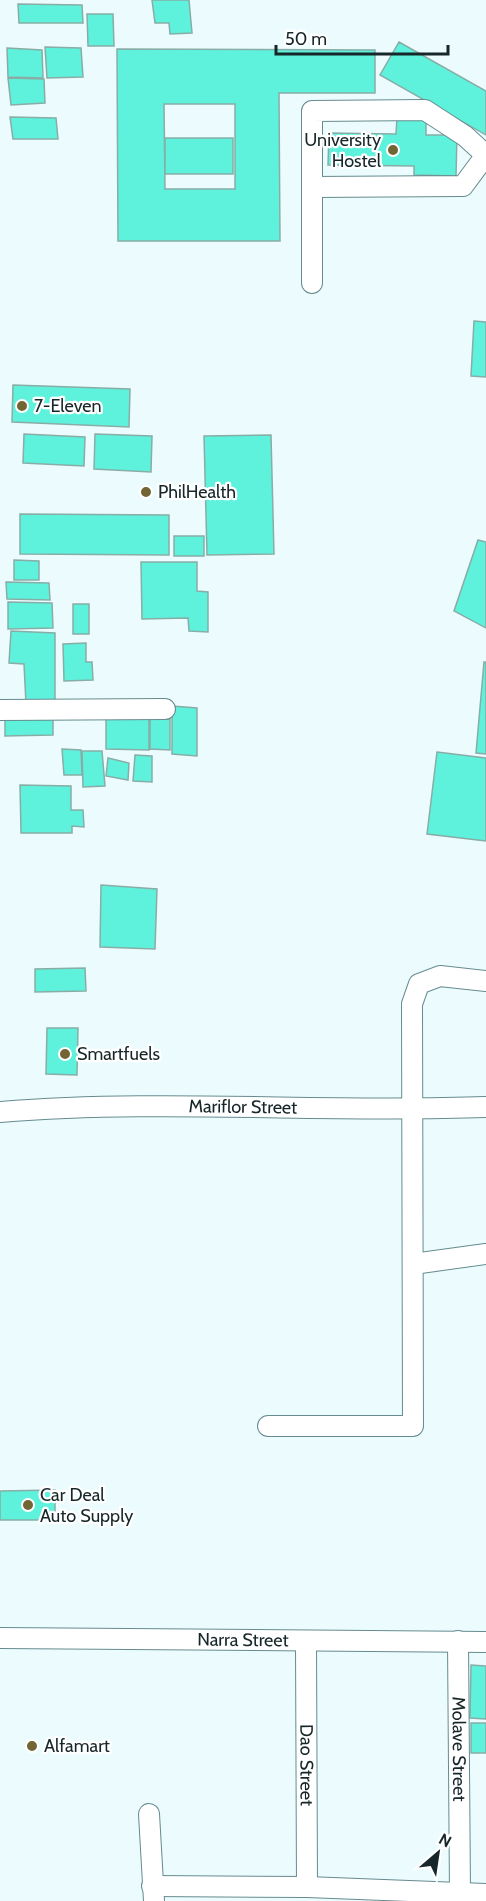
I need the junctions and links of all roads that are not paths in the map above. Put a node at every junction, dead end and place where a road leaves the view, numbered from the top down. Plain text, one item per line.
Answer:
1 (486, 155) edge
2 (312, 187) junction
3 (312, 283) dead end
4 (165, 709) dead end
5 (0, 710) edge
6 (486, 981) edge
7 (486, 1107) edge
8 (412, 1110) junction
9 (0, 1112) edge
10 (486, 1254) edge
11 (413, 1264) junction
12 (268, 1426) dead end
13 (0, 1638) edge
14 (458, 1641) junction
15 (306, 1642) junction
16 (486, 1642) edge
17 (149, 1814) dead end
18 (307, 1887) junction
19 (153, 1893) edge
20 (460, 1893) junction
21 (486, 1894) edge

1 - 2 street
1 - 2 street
2 - 3 street
4 - 5 street
6 - 8 street
7 - 8 street, Mariflor Street
8 - 9 street, Mariflor Street
8 - 11 street
10 - 11 street
11 - 12 street
13 - 15 street, Narra Street
14 - 15 street, Narra Street
14 - 16 street, Narra Street
14 - 20 street, Molave Street
15 - 18 street, Dao Street
17 - 19 street
18 - 19 street
18 - 20 street
20 - 21 street

